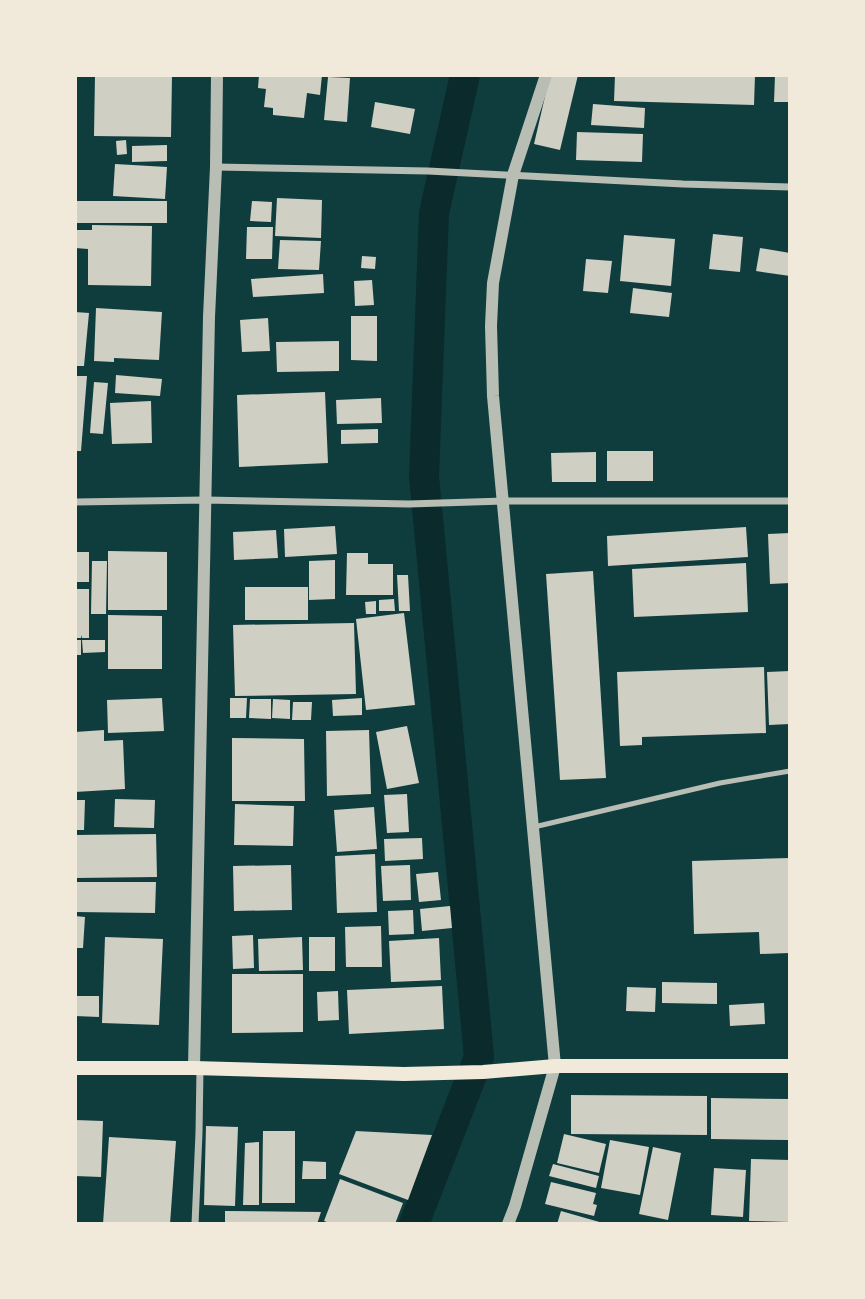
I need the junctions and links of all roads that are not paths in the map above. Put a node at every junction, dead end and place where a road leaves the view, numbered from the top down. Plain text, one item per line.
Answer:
1 (217, 75) edge
2 (546, 75) edge
3 (216, 167) junction
4 (513, 175) junction
5 (790, 187) edge
6 (205, 500) junction
7 (504, 501) junction
8 (790, 501) edge
9 (75, 502) edge
10 (790, 771) edge
11 (534, 827) junction
12 (555, 1066) junction
13 (790, 1066) edge
14 (75, 1068) edge
15 (197, 1069) junction
16 (195, 1224) edge
17 (508, 1224) edge

1 - 3 street
2 - 4 street
3 - 4 street
3 - 6 street
4 - 5 street
4 - 7 street
6 - 7 street
6 - 9 street
6 - 15 street
7 - 8 street
7 - 11 street
10 - 11 lane
11 - 12 street
12 - 13 main road
12 - 15 main road
12 - 17 street
14 - 15 main road
15 - 16 street

